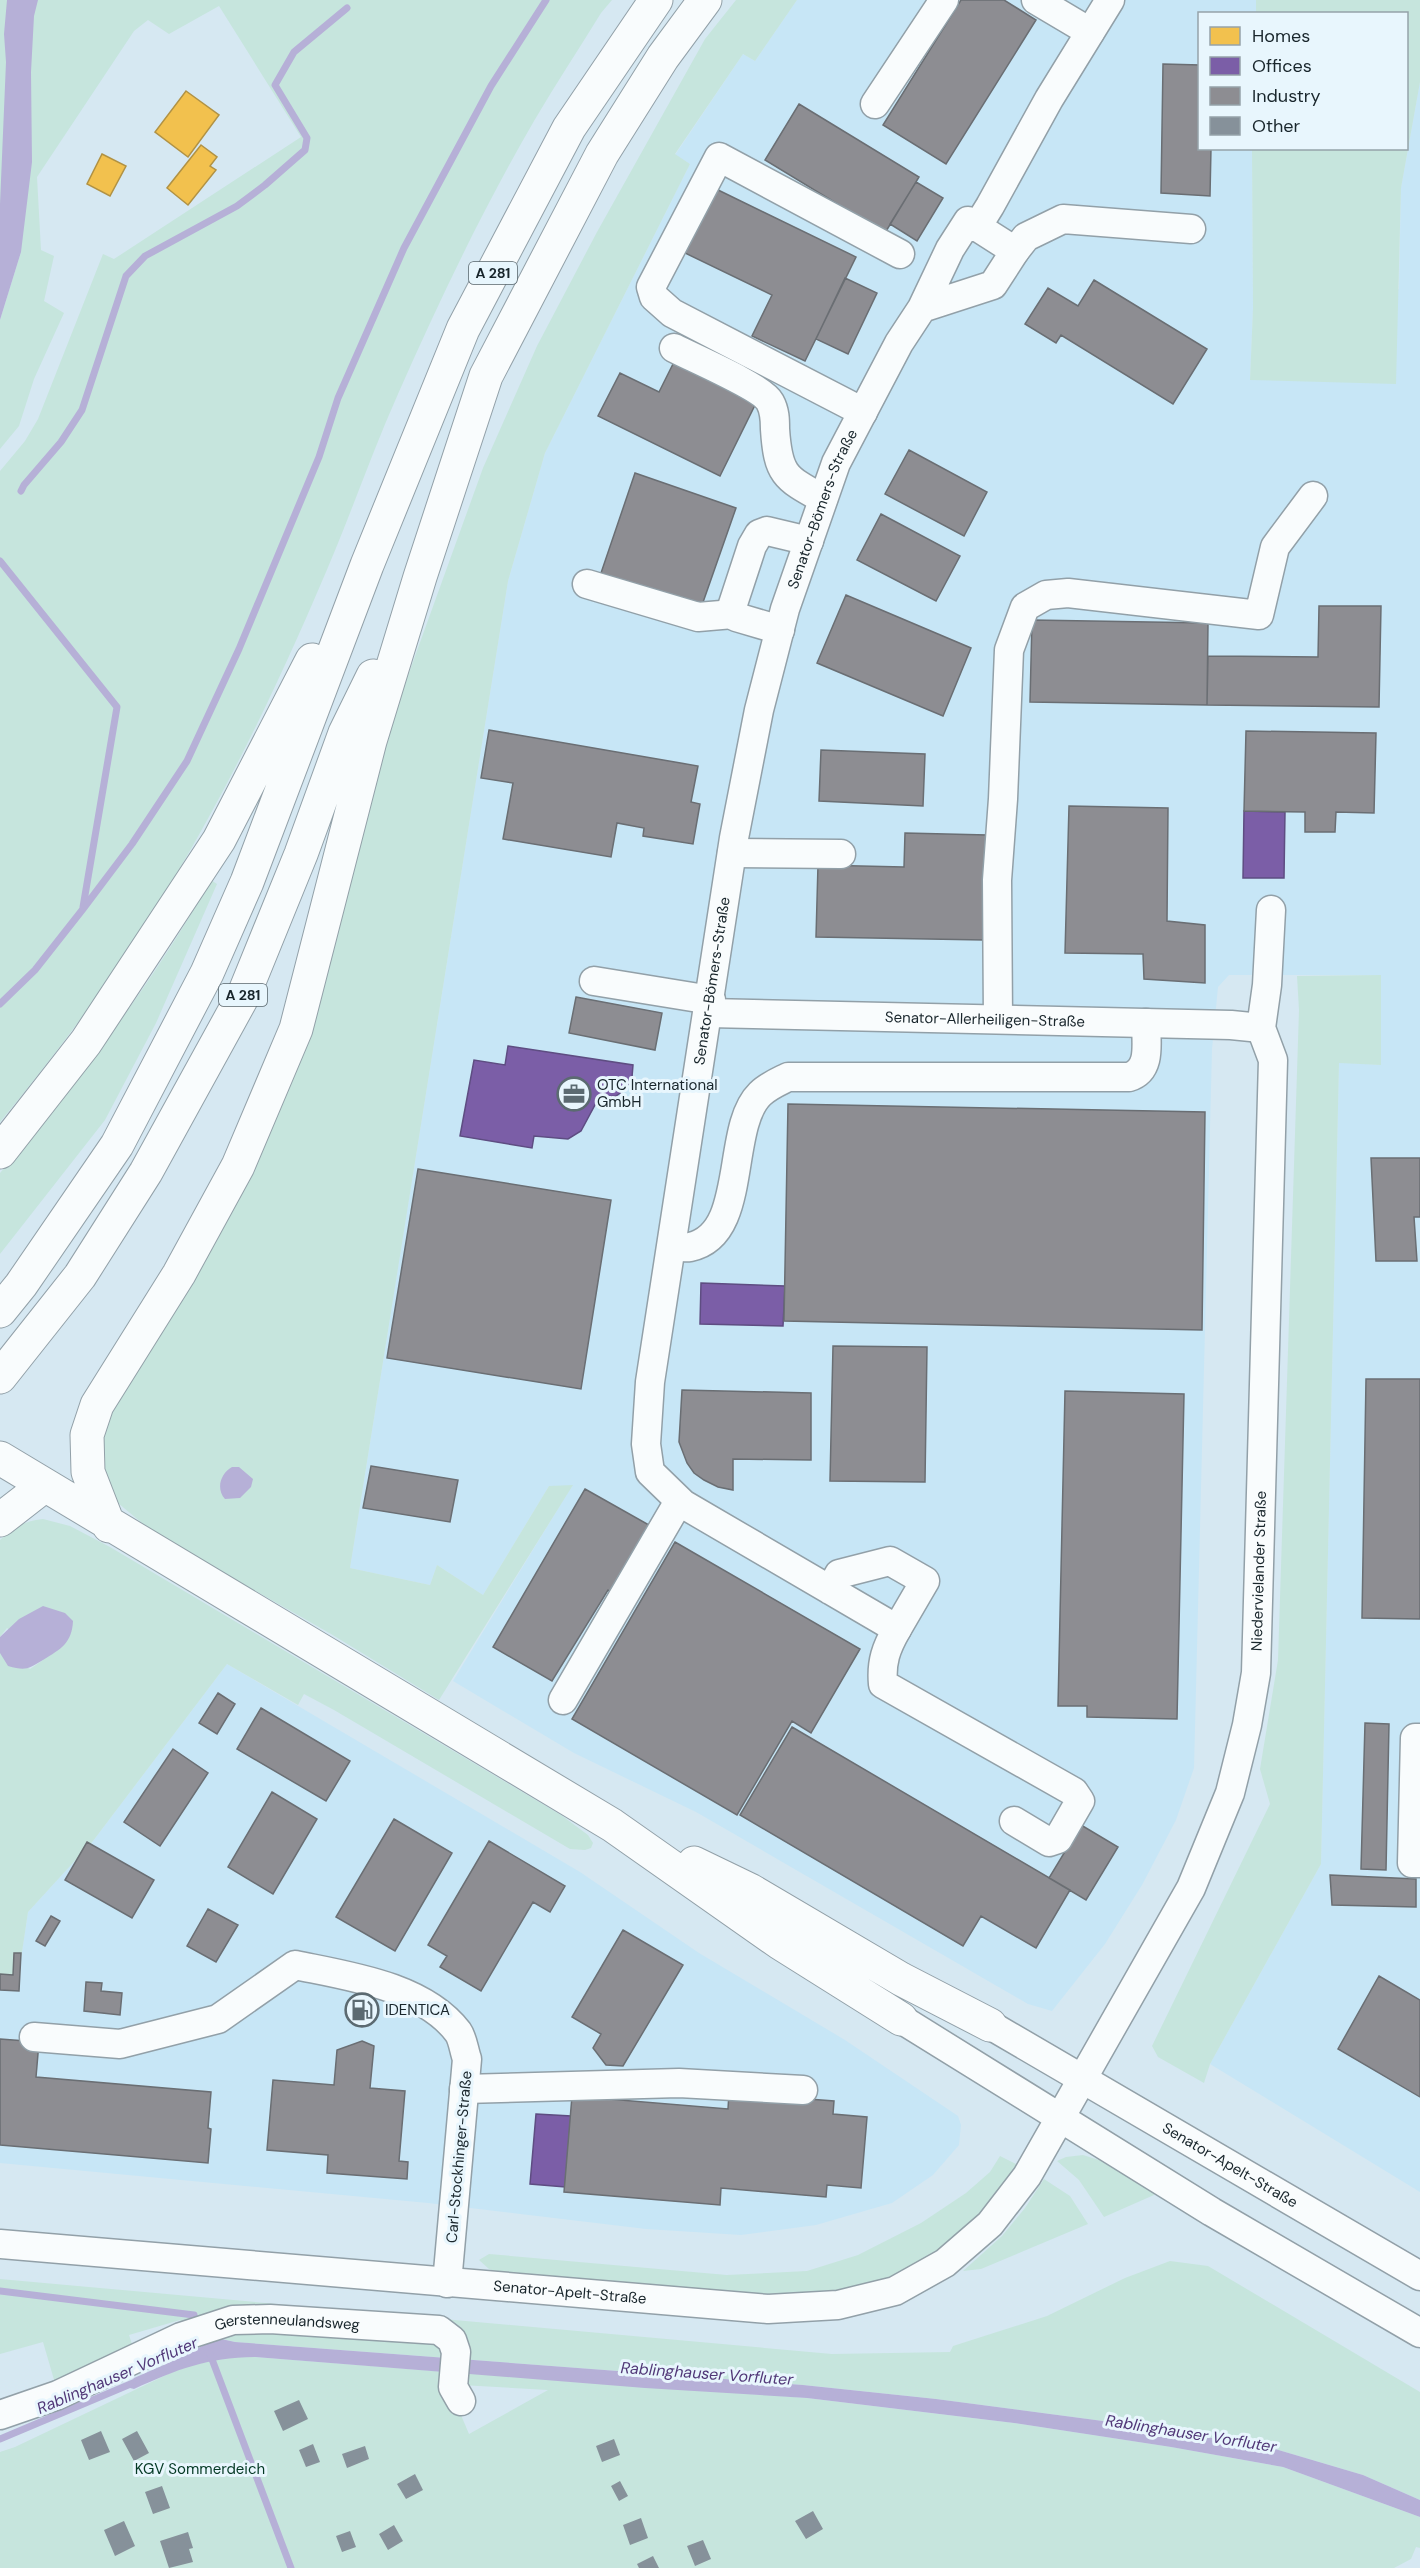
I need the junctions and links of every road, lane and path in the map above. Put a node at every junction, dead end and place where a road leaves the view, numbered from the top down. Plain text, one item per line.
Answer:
1 (656, 0) edge
2 (705, 0) edge
3 (944, 0) edge
4 (1036, 0) edge
5 (1110, 0) edge
6 (1090, 32) junction
7 (875, 104) dead end
8 (976, 226) junction
9 (1191, 229) dead end
10 (1015, 251) junction
11 (900, 254) dead end
12 (922, 308) junction
13 (674, 348) dead end
14 (863, 412) junction
15 (1313, 496) dead end
16 (824, 499) junction
17 (809, 541) junction
18 (366, 565) junction
19 (420, 577) junction
20 (586, 584) dead end
21 (733, 614) junction
22 (780, 630) junction
23 (732, 853) junction
24 (841, 854) dead end
25 (1271, 910) dead end
26 (594, 981) dead end
27 (710, 1006) junction
28 (998, 1019) junction
29 (1146, 1023) junction
30 (1261, 1028) junction
31 (0, 1152) edge
32 (672, 1246) junction
33 (0, 1311) edge
34 (0, 1377) edge
35 (5, 1461) edge
36 (45, 1485) junction
37 (679, 1500) junction
38 (0, 1520) edge
39 (109, 1526) junction
40 (830, 1590) junction
41 (897, 1629) junction
42 (563, 1700) dead end
43 (1420, 1738) edge
44 (1014, 1821) dead end
45 (612, 1825) junction
46 (1420, 1863) edge
47 (901, 2019) joint
48 (990, 2025) joint
49 (34, 2037) dead end
50 (1083, 2077) junction
51 (464, 2089) junction
52 (803, 2090) dead end
53 (1060, 2119) junction
54 (0, 2244) edge
55 (1420, 2276) edge
56 (447, 2283) junction
57 (1420, 2333) edge
58 (457, 2377) dead end
59 (0, 2415) edge

1 - 18 highway, A 281
2 - 19 highway, A 281
3 - 7 street
4 - 6 street
5 - 6 street
6 - 8 street
8 - 10 street
8 - 12 street, Senator-Bömers-Straße
9 - 10 street
10 - 12 street
11 - 14 street
12 - 14 street, Senator-Bömers-Straße
13 - 16 street
14 - 16 street, Senator-Bömers-Straße
15 - 28 street
16 - 17 street, Senator-Bömers-Straße
17 - 21 street
17 - 22 street, Senator-Bömers-Straße
18 - 31 highway
18 - 33 highway, A 281
19 - 34 highway, A 281
19 - 39 highway
20 - 21 street
21 - 22 street
22 - 23 street, Senator-Bömers-Straße
23 - 24 street
23 - 27 street, Senator-Bömers-Straße
25 - 30 street
26 - 27 street, Senator-Allerheiligen-Straße
27 - 28 street, Senator-Allerheiligen-Straße
27 - 32 street, Senator-Bömers-Straße
28 - 29 street, Senator-Allerheiligen-Straße
29 - 30 street, Senator-Allerheiligen-Straße
29 - 32 street
30 - 50 street, Niedervielander Straße
32 - 37 street, Senator-Bömers-Straße
35 - 36 highway
36 - 38 highway
36 - 39 highway
37 - 40 street, Senator-Bömers-Straße
37 - 42 street
39 - 45 highway
40 - 41 street, Senator-Bömers-Straße
40 - 41 street
41 - 44 street
43 - 46 street
45 - 47 highway
45 - 48 highway
47 - 53 street
48 - 50 street
49 - 51 street, Carl-Stockhinger-Straße
50 - 53 street, Senator-Apelt-Straße
50 - 55 street, Senator-Apelt-Straße
51 - 52 street
51 - 56 street, Carl-Stockhinger-Straße
53 - 56 street, Senator-Apelt-Straße
53 - 57 street
54 - 56 street, Senator-Apelt-Straße
58 - 59 street, Gerstenneulandsweg

